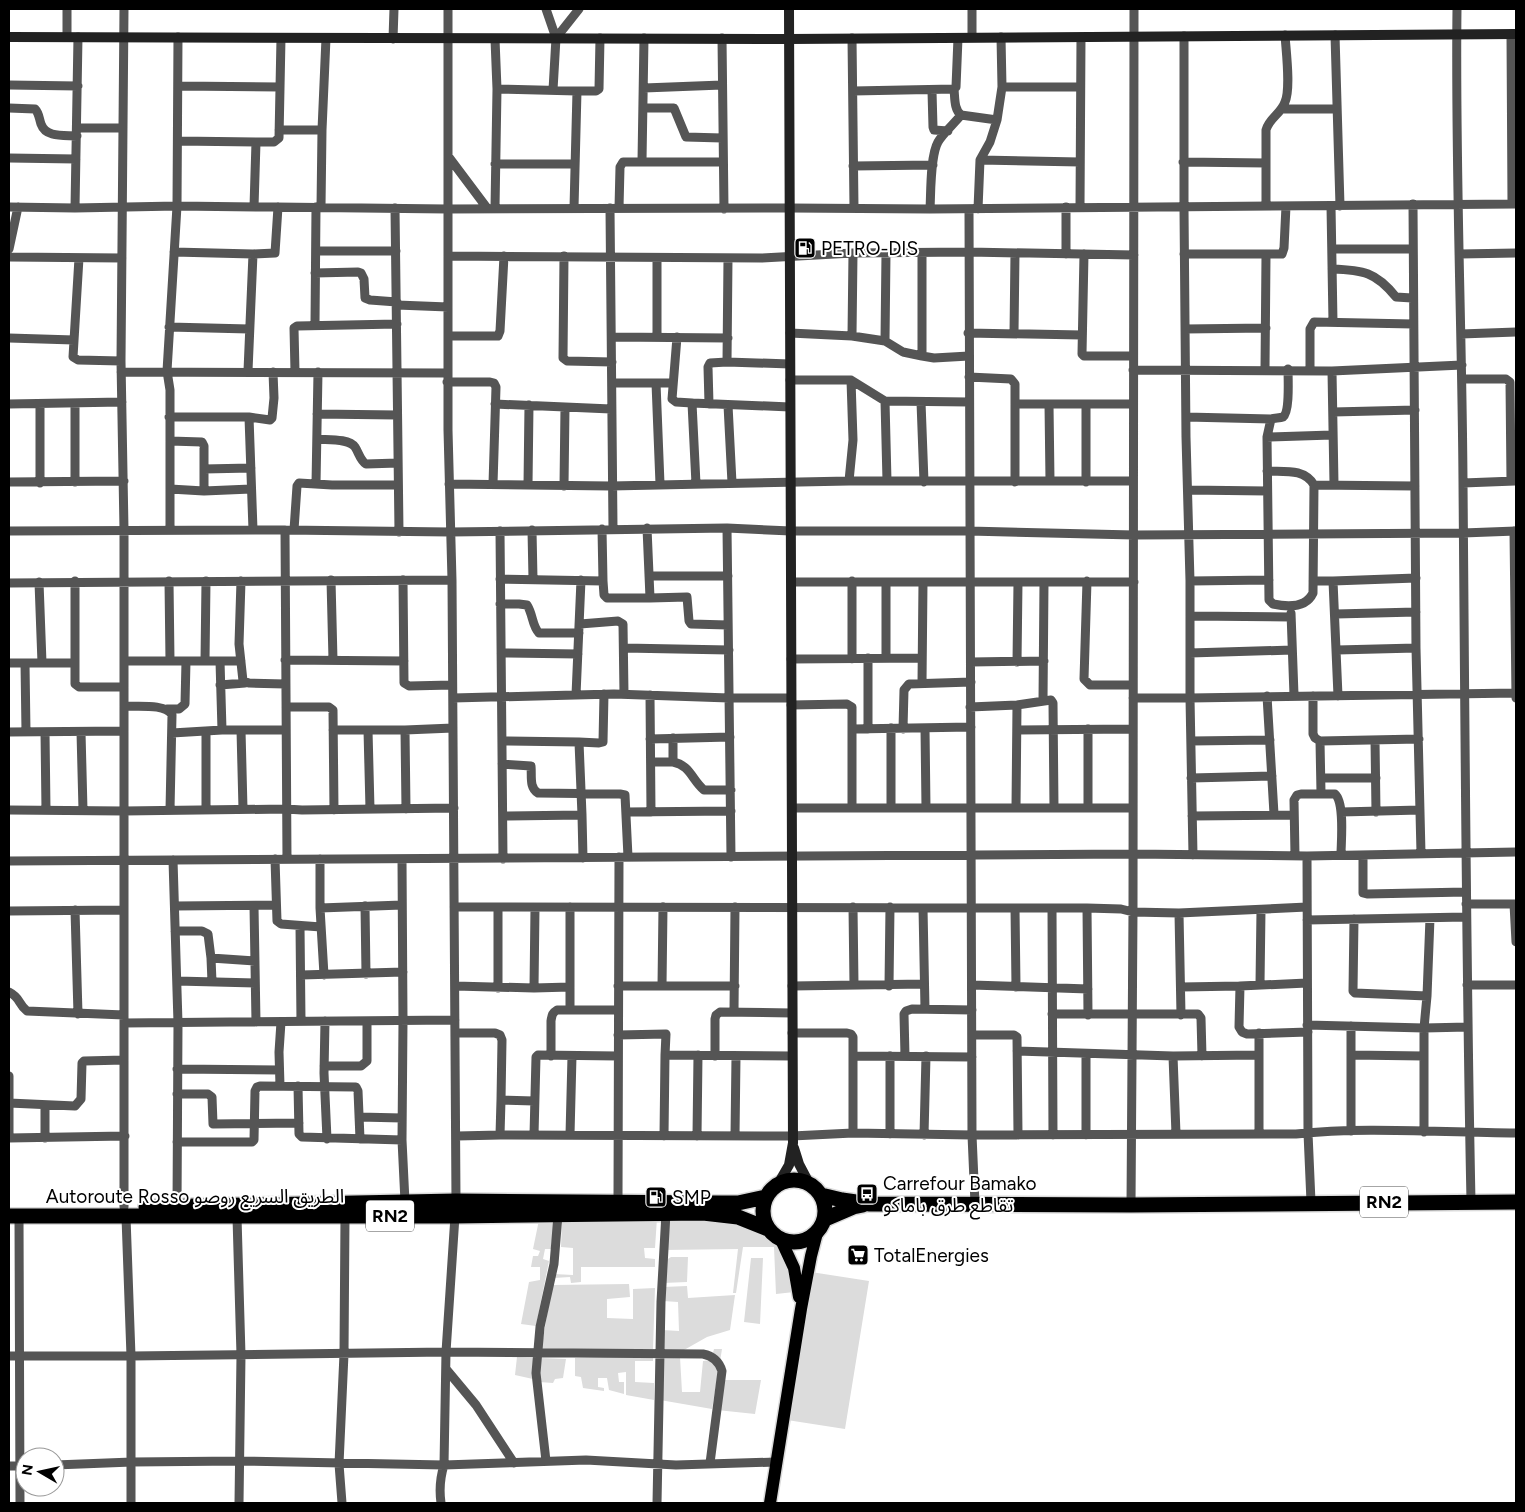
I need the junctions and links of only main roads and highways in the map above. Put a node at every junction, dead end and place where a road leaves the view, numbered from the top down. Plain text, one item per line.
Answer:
1 (821, 1194) junction
2 (766, 1197) junction
3 (1516, 1202) edge
4 (870, 1204) junction
5 (456, 1209) junction
6 (125, 1212) junction
7 (12, 1213) edge
8 (824, 1220) junction
9 (768, 1229) junction
10 (817, 1233) junction
11 (781, 1240) junction
12 (801, 1309) junction
13 (770, 1503) edge

1 - 2 highway
1 - 4 highway, RN2
1 - 8 highway
2 - 5 highway, Autoroute Rosso الطريق السريع روصو / RN2
2 - 9 highway
3 - 4 highway, RN2
4 - 8 highway, RN2
5 - 6 highway, Autoroute Rosso الطريق السريع روصو / RN2
5 - 6 highway, Autoroute Rosso الطريق السريع روصو / RN2
5 - 9 highway, Autoroute Rosso الطريق السريع روصو / RN2
6 - 7 highway, Autoroute Rosso الطريق السريع روصو / RN2
8 - 10 highway
9 - 11 highway
10 - 11 highway
10 - 12 main road
11 - 12 main road
12 - 13 main road

